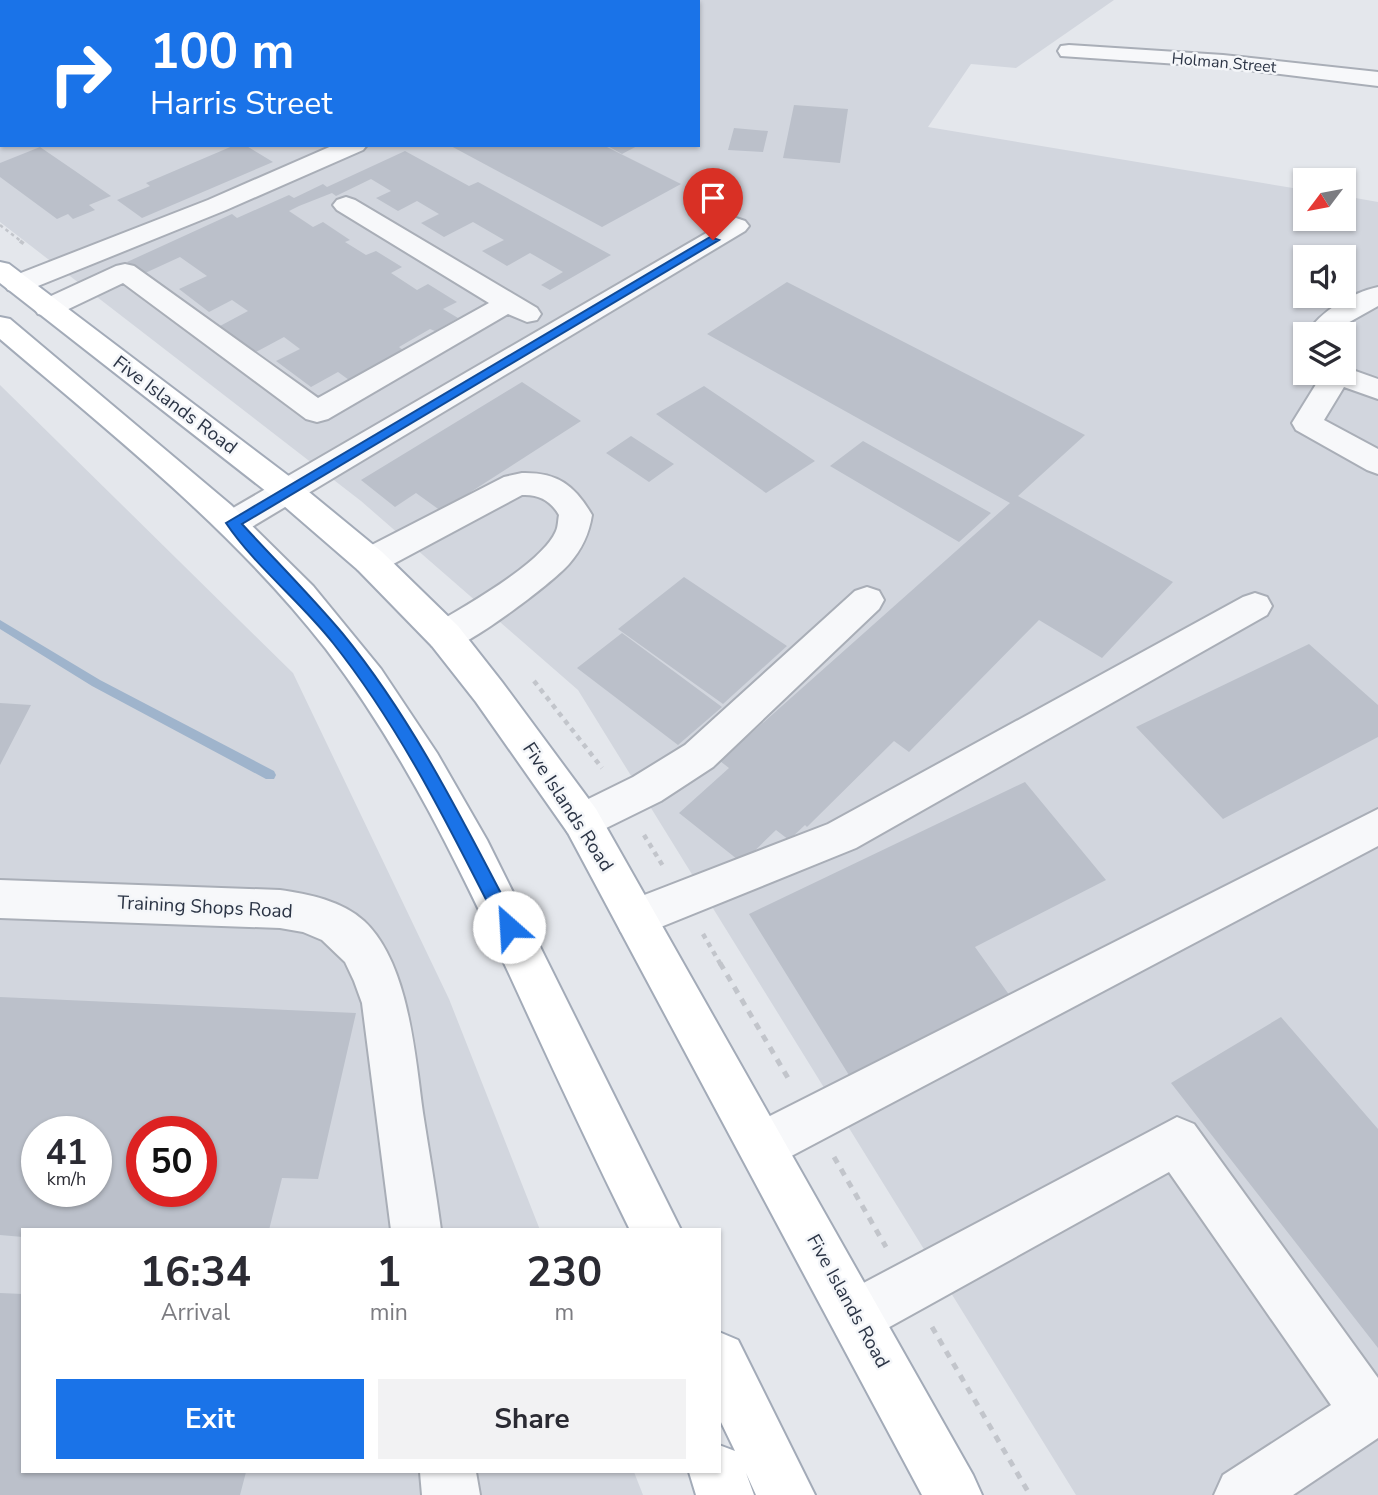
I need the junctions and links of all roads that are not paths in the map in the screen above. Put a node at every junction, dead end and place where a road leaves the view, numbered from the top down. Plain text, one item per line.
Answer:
1 (1069, 51) dead end
2 (1378, 79) edge
3 (350, 147) edge
4 (346, 205) dead end
5 (736, 226) dead end
6 (9, 277) edge
7 (1378, 295) edge
8 (508, 303) junction
9 (48, 308) junction
10 (1329, 322) edge
11 (0, 325) edge
12 (555, 331) junction
13 (1356, 372) edge
14 (1376, 391) edge
15 (1378, 463) edge
16 (287, 491) junction
17 (233, 523) junction
18 (370, 561) junction
19 (867, 600) dead end
20 (1255, 606) dead end
21 (445, 636) junction
22 (582, 821) junction
23 (1378, 826) edge
24 (0, 899) edge
25 (636, 918) junction
26 (590, 1097) junction
27 (763, 1145) junction
28 (416, 1228) edge
29 (634, 1228) edge
30 (655, 1228) edge
31 (856, 1316) junction
32 (721, 1363) edge
33 (448, 1473) edge
34 (717, 1473) edge
35 (451, 1495) edge
36 (725, 1495) edge
37 (786, 1495) edge
38 (953, 1495) edge
39 (1243, 1495) edge

1 - 2 street, Holman Street
3 - 6 street
4 - 8 street
5 - 12 street
6 - 9 main road, Five Islands Road
7 - 10 street
8 - 9 street
8 - 12 street
9 - 16 main road, Five Islands Road
11 - 17 main road
12 - 16 street
13 - 14 street
14 - 15 street
16 - 17 street
16 - 18 main road, Five Islands Road
17 - 26 main road
18 - 21 main road, Five Islands Road
18 - 21 street
19 - 22 street
20 - 25 street
21 - 22 main road, Five Islands Road
22 - 25 main road, Five Islands Road
23 - 27 street
24 - 28 street, Training Shops Road
25 - 27 main road, Five Islands Road
26 - 29 main road
26 - 30 main road
27 - 31 main road, Five Islands Road
31 - 38 main road, Five Islands Road
31 - 39 street
32 - 37 main road
33 - 35 street
34 - 36 main road

